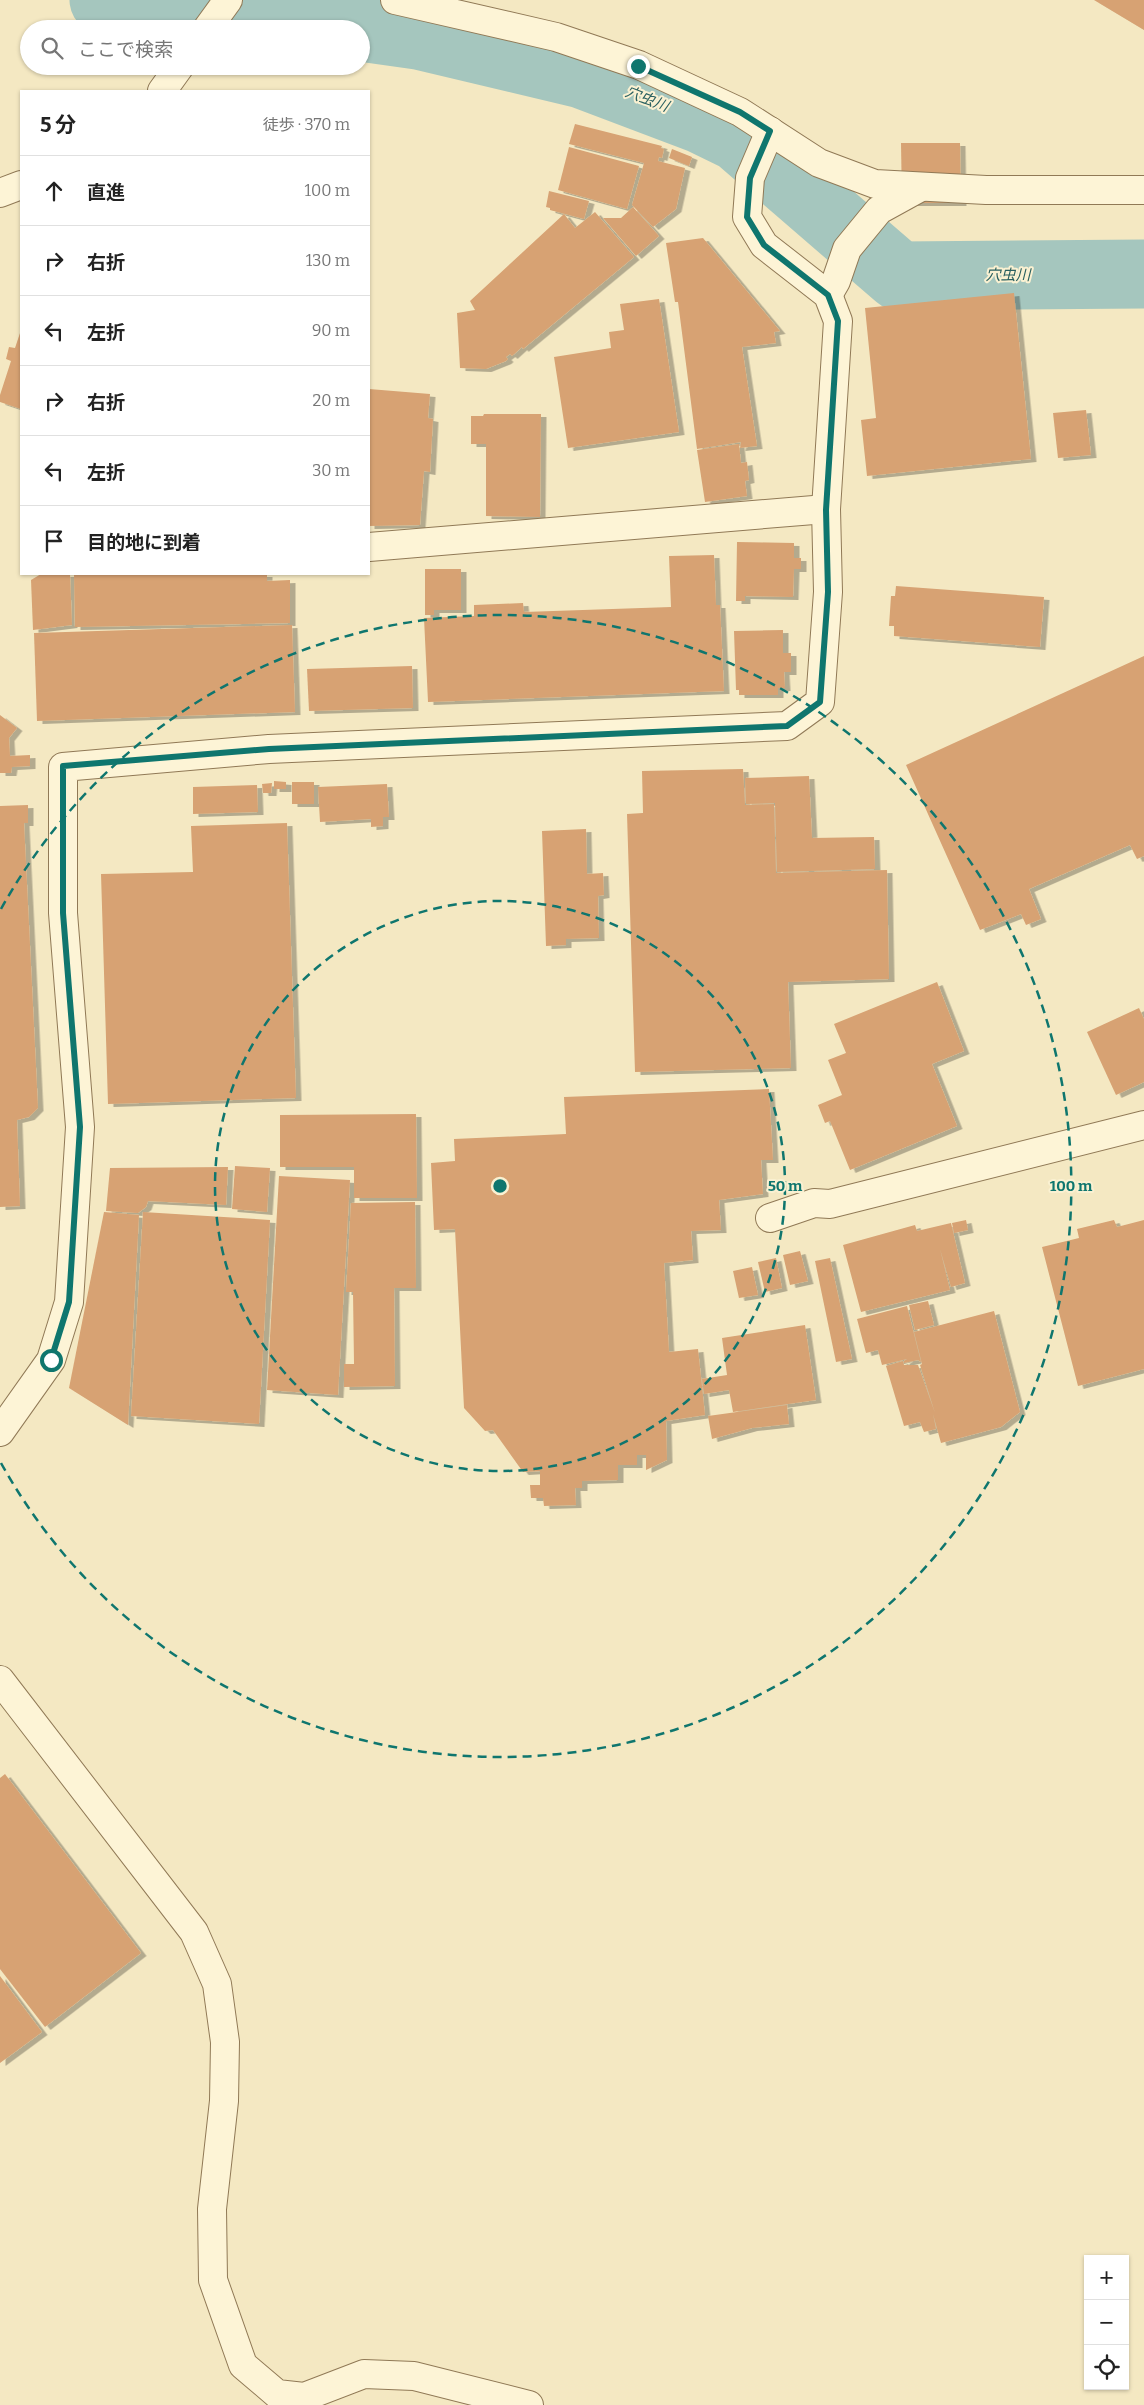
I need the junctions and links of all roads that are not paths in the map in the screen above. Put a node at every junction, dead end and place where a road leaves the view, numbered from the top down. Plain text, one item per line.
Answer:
1 (228, 0) edge
2 (395, 0) edge
3 (214, 20) edge
4 (174, 75) edge
5 (163, 90) edge
6 (770, 131) junction
7 (20, 185) edge
8 (919, 188) junction
9 (1144, 190) edge
10 (0, 193) edge
11 (828, 295) junction
12 (826, 510) junction
13 (370, 547) edge
14 (1144, 1125) edge
15 (770, 1218) dead end
16 (0, 1432) edge
17 (0, 1680) edge
18 (529, 2405) edge

1 - 3 street
2 - 6 street
4 - 5 street
6 - 8 street
6 - 11 street
7 - 10 street
8 - 9 street
8 - 11 street
11 - 12 street
12 - 13 street
12 - 16 street
14 - 15 street
17 - 18 street

